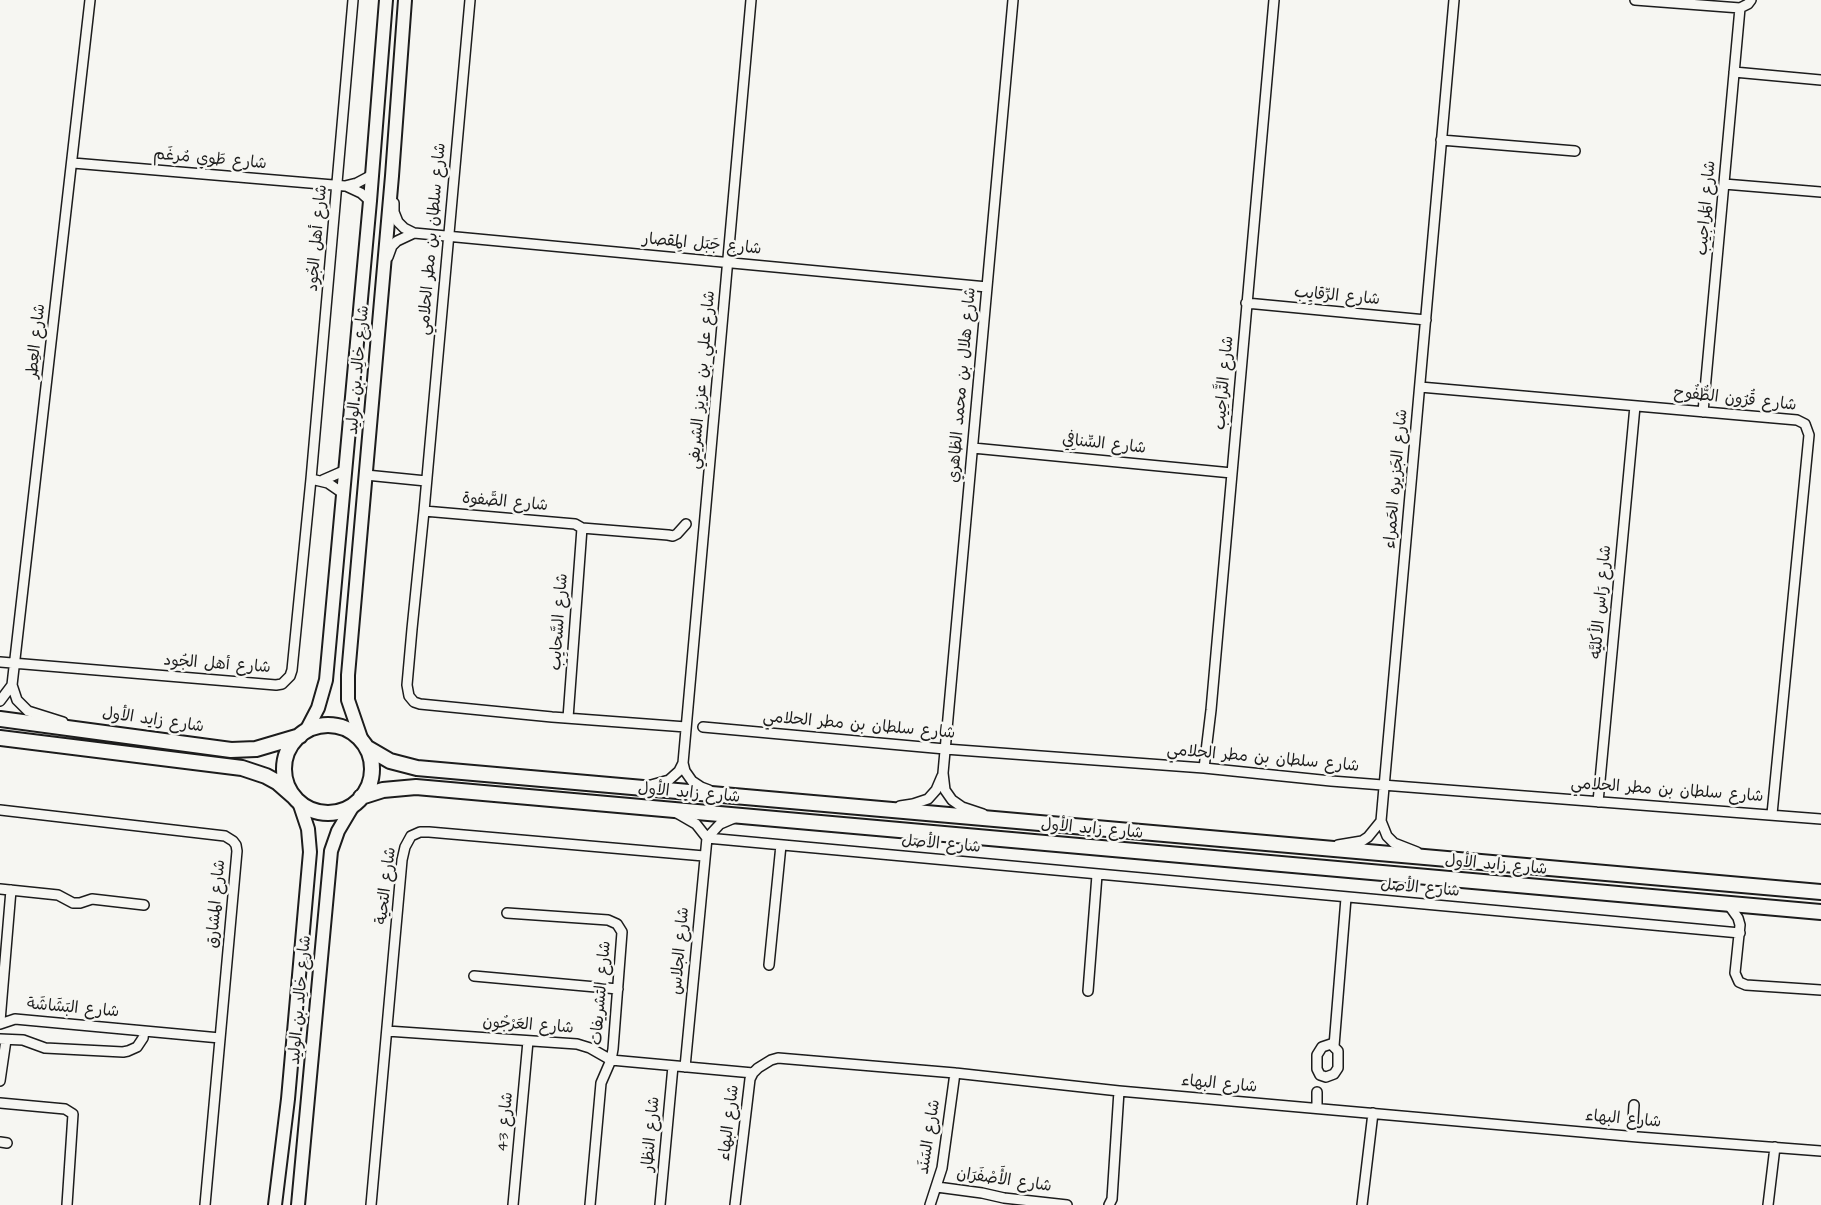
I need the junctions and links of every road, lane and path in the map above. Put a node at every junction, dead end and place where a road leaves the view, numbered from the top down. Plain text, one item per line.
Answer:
1 (90, 0) edge
2 (354, 0) edge
3 (386, 0) edge
4 (406, 0) edge
5 (470, 0) edge
6 (751, 0) edge
7 (1013, 0) edge
8 (1274, 0) edge
9 (1454, 0) edge
10 (1635, 0) edge
11 (1751, 0) edge
12 (1740, 8) junction
13 (1734, 72) junction
14 (1821, 80) edge
15 (1442, 140) junction
16 (1575, 151) dead end
17 (73, 163) junction
18 (372, 175) junction
19 (392, 176) junction
20 (1724, 184) junction
21 (342, 186) junction
22 (1821, 192) edge
23 (370, 201) junction
24 (414, 234) junction
25 (448, 237) junction
26 (728, 263) junction
27 (987, 287) junction
28 (382, 292) junction
29 (1246, 303) junction
30 (1426, 320) junction
31 (1420, 387) junction
32 (1635, 406) junction
33 (1703, 412) junction
34 (972, 448) junction
35 (346, 470) junction
36 (1232, 473) junction
37 (366, 475) junction
38 (311, 479) junction
39 (322, 480) junction
40 (426, 480) junction
41 (344, 494) junction
42 (424, 511) junction
43 (686, 524) dead end
44 (582, 528) junction
45 (0, 662) edge
46 (14, 664) junction
47 (12, 685) junction
48 (0, 700) edge
49 (568, 718) junction
50 (0, 719) edge
51 (686, 726) junction
52 (703, 727) dead end
53 (83, 729) junction
54 (303, 733) junction
55 (0, 738) edge
56 (363, 744) junction
57 (945, 749) junction
58 (683, 763) junction
59 (1204, 768) junction
60 (943, 773) junction
61 (1385, 785) junction
62 (635, 787) junction
63 (728, 796) junction
64 (296, 799) junction
65 (358, 801) junction
66 (1598, 802) junction
67 (876, 808) junction
68 (0, 810) edge
69 (668, 810) junction
70 (1772, 814) junction
71 (739, 816) junction
72 (1000, 819) junction
73 (1821, 819) edge
74 (1381, 821) junction
75 (707, 838) junction
76 (781, 845) junction
77 (1320, 848) junction
78 (704, 856) junction
79 (1443, 860) junction
80 (1097, 875) junction
81 (0, 888) edge
82 (11, 890) junction
83 (1821, 892) edge
84 (1346, 898) junction
85 (144, 904) dead end
86 (1728, 904) junction
87 (1821, 912) edge
88 (507, 913) dead end
89 (1740, 933) junction
90 (770, 965) dead end
91 (474, 976) dead end
92 (618, 989) junction
93 (1821, 990) edge
94 (1088, 991) dead end
95 (0, 1023) edge
96 (144, 1031) junction
97 (387, 1031) junction
98 (220, 1038) junction
99 (3, 1039) edge
100 (528, 1041) junction
101 (1334, 1046) junction
102 (611, 1060) junction
103 (673, 1066) junction
104 (685, 1067) junction
105 (1318, 1072) junction
106 (753, 1073) junction
107 (955, 1073) junction
108 (0, 1081) edge
109 (1119, 1091) junction
110 (0, 1103) edge
111 (1634, 1105) dead end
112 (1316, 1108) junction
113 (1372, 1113) junction
114 (1632, 1136) junction
115 (1775, 1147) junction
116 (1821, 1151) edge
117 (937, 1187) junction
118 (67, 1205) edge
119 (205, 1205) edge
120 (275, 1205) edge
121 (298, 1205) edge
122 (371, 1205) edge
123 (513, 1205) edge
124 (590, 1205) edge
125 (660, 1205) edge
126 (735, 1205) edge
127 (930, 1205) edge
128 (1067, 1205) edge
129 (1108, 1205) edge
130 (1362, 1205) edge
131 (1768, 1205) edge

1 - 17 street, شارع العِطر
2 - 21 street, شارع أهل الجُود
3 - 18 street, شارع خالِد بن الوليد
4 - 19 street, شارع خالِد بن الوليد
5 - 25 street, شارع سلطان بن مطر الحلامي
6 - 26 street, شارع علي بن عزيز الشريفي
7 - 27 street, شارع هلال بن محمد الظاهري
8 - 29 street, شارع التَّراحِيب
9 - 15 street, شارع الجَزيره الحَمراء
10 - 12 street
11 - 12 street
12 - 13 street, شارع المَراجِيب
13 - 14 street
13 - 20 street, شارع المَراجِيب
15 - 16 street
15 - 30 street, شارع الجَزيره الحَمراء
17 - 21 street, شارع طَوي مُرغَم
17 - 46 street, شارع العِطر
18 - 21 street, شارع طَوي مُرغَم
18 - 23 street, شارع خالِد بن الوليد
19 - 24 street
19 - 28 street, شارع خالِد بن الوليد
20 - 22 street
20 - 33 street, شارع المَراجِيب
21 - 23 street, شارع طَوي مُرغَم
21 - 38 street, شارع أهل الجُود
23 - 35 street, شارع خالِد بن الوليد
24 - 25 street, شارع جَبَل المِقصار
24 - 28 street
25 - 26 street, شارع جَبَل المِقصار
25 - 40 street, شارع سلطان بن مطر الحلامي
26 - 27 street, شارع جَبَل المِقصار
26 - 51 street, شارع علي بن عزيز الشريفي
27 - 34 street, شارع هلال بن محمد الظاهري
28 - 37 street, شارع خالِد بن الوليد
29 - 30 street, شارع الرِّقايِب
29 - 36 street, شارع التَّراحِيب
30 - 31 street, شارع الجَزيره الحَمراء
31 - 32 street, شارع قُرُون الطُّفُوح
31 - 61 street, شارع الجَزيره الحَمراء
32 - 33 street, شارع قُرُون الطُّفُوح
32 - 66 street, شارع رَاس الأكليَّه
33 - 70 street, شارع قُرُون الطُّفُوح
34 - 36 street, شارع السِّنافِي
34 - 57 street, شارع هلال بن محمد الظاهري
35 - 39 street
35 - 41 street, شارع خالِد بن الوليد
36 - 59 street, شارع التَّراحِيب
37 - 40 street
37 - 56 street, شارع خالِد بن الوليد
38 - 39 street
38 - 46 street, شارع أهل الجُود
39 - 41 street
40 - 42 street, شارع سلطان بن مطر الحلامي
41 - 54 street, شارع خالِد بن الوليد
42 - 44 street, شارع الصَّفوة
42 - 49 street, شارع سلطان بن مطر الحلامي
43 - 44 street, شارع الصَّفوة
44 - 49 street, شارع السَّحايِب
45 - 46 street, شارع أهل الجُود
46 - 47 street, شارع العِطر
47 - 48 street
47 - 53 street
49 - 51 street, شارع سلطان بن مطر الحلامي
50 - 53 main road, شارع زايد الأول
51 - 58 street, شارع علي بن عزيز الشريفي
52 - 57 street, شارع سلطان بن مطر الحلامي
53 - 54 main road, شارع زايد الأول
54 - 56 main road
54 - 64 main road
55 - 64 main road
56 - 62 main road, شارع زايد الأول
56 - 65 main road
57 - 59 street, شارع سلطان بن مطر الحلامي
57 - 60 street, شارع هلال بن محمد الظاهري
58 - 62 street
58 - 63 street
59 - 61 street, شارع سلطان بن مطر الحلامي
60 - 67 street, شارع هلال بن محمد الظاهري
60 - 72 street, شارع هلال بن محمد الظاهري
61 - 66 street, شارع سلطان بن مطر الحلامي
61 - 74 street, شارع الجَزيره الحَمراء
62 - 63 main road, شارع زايد الأول
63 - 67 main road, شارع زايد الأول
64 - 65 main road
64 - 120 street, شارع خالِد بن الوليد
65 - 69 main road, شارع زايد الأول
65 - 121 street, شارع خالِد بن الوليد
66 - 70 street, شارع سلطان بن مطر الحلامي
67 - 72 main road, شارع زايد الأول
68 - 98 street, شارع المشارق
69 - 71 main road, شارع زايد الأول
69 - 75 street
70 - 73 street, شارع سلطان بن مطر الحلامي
71 - 75 street
71 - 86 main road, شارع زايد الأول
72 - 77 main road, شارع زايد الأول
74 - 77 street
74 - 79 street
75 - 76 street, شارع الأصل
75 - 78 street, شارع الجلاس
76 - 80 street, شارع الأصل
76 - 90 street
77 - 79 main road, شارع زايد الأول
78 - 97 street, شارع التحية
78 - 104 street, شارع الجلاس
79 - 83 main road, شارع زايد الأول
80 - 84 street, شارع الأصل
80 - 94 street
81 - 82 street
82 - 85 street
82 - 95 street
84 - 89 street, شارع الأصل
84 - 101 street
86 - 87 main road, شارع زايد الأول
86 - 89 street
88 - 92 street, شارع التشريفات
89 - 93 street
91 - 92 street
92 - 102 street, شارع التشريفات
95 - 96 street, شارع البَشَاشَة
96 - 98 street, شارع البَشَاشَة
96 - 99 street
97 - 100 street, شارع العَرْجُون
97 - 122 street, شارع التحية
98 - 119 street, شارع المشارق
99 - 108 street
100 - 102 street, شارع العَرْجُون
100 - 123 street, شارع 43
101 - 105 street
101 - 105 street
102 - 103 street, شارع العَرْجُون
102 - 124 street, شارع التشريفات
103 - 104 street, شارع العَرْجُون
103 - 125 street, شارع النظار
104 - 106 street, شارع العَرْجُون
105 - 112 street
106 - 107 street, شارع البهاء
106 - 126 street, شارع البهاء
107 - 109 street, شارع البهاء
107 - 117 street, شارع السَنَد
109 - 112 street, شارع البهاء
109 - 129 street
110 - 118 street
111 - 114 street
112 - 113 street, شارع البهاء
113 - 114 street, شارع البهاء
113 - 130 street
114 - 115 street, شارع البهاء
115 - 116 street, شارع البهاء
115 - 131 street
117 - 127 street, شارع السَنَد
117 - 128 street, شارع الأَصْفَرَان

